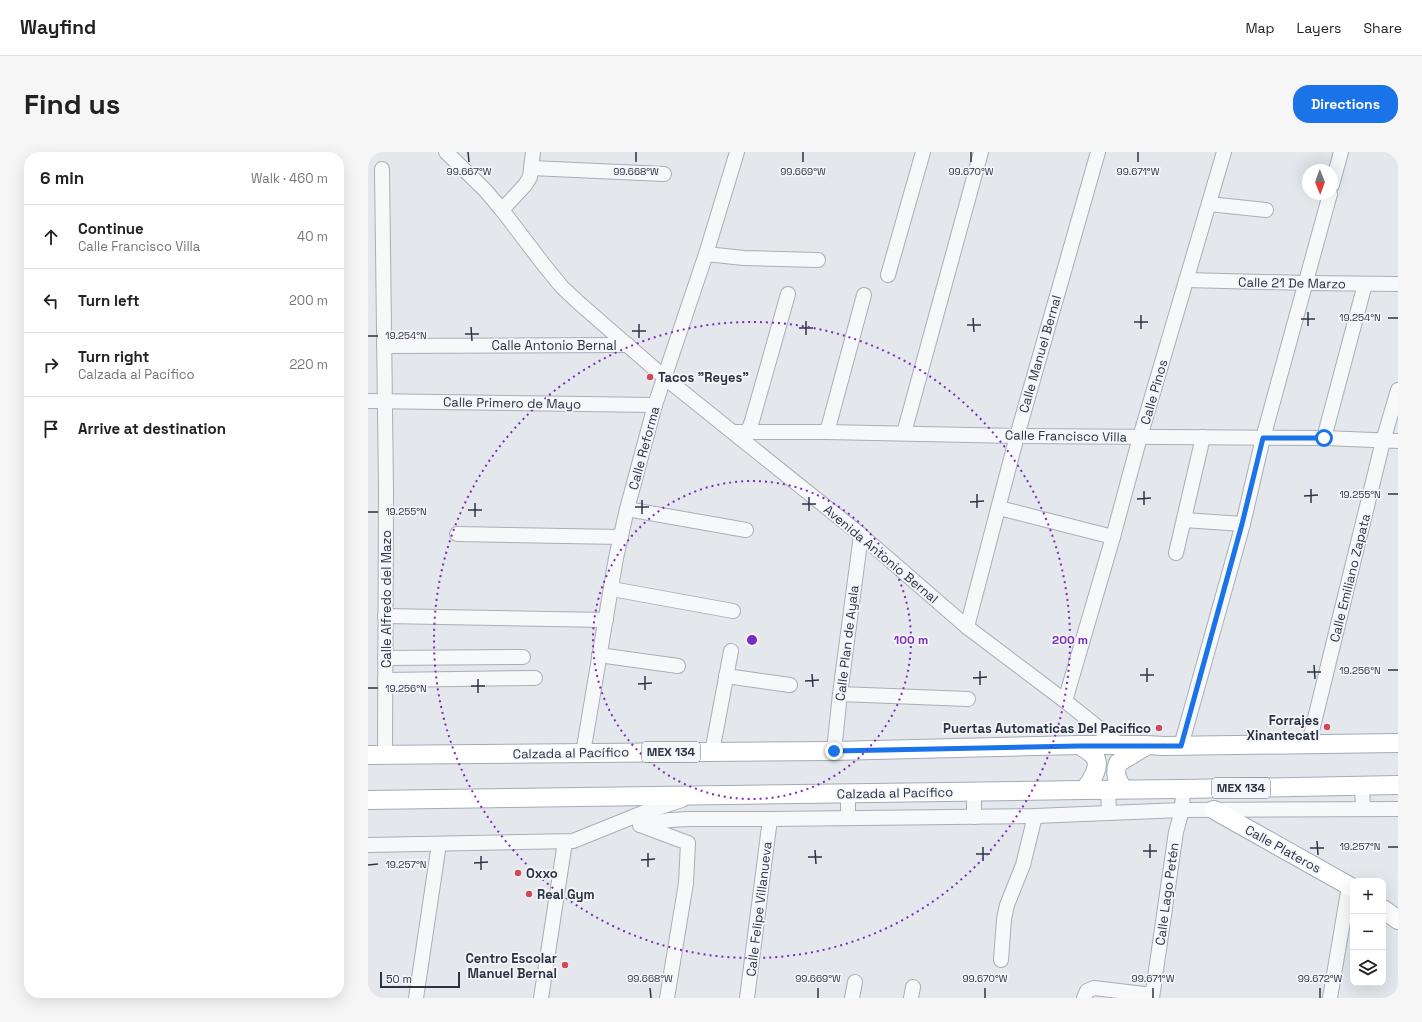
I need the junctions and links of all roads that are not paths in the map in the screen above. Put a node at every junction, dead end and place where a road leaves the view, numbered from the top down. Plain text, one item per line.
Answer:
1 (446, 152) edge
2 (533, 152) edge
3 (737, 152) edge
4 (923, 152) edge
5 (981, 152) edge
6 (1098, 152) edge
7 (1224, 152) edge
8 (1341, 152) edge
9 (1338, 164) edge
10 (531, 168) junction
11 (382, 170) dead end
12 (664, 174) dead end
13 (1328, 200) edge
14 (1210, 204) junction
15 (502, 210) junction
16 (1266, 210) dead end
17 (706, 254) junction
18 (818, 260) dead end
19 (888, 275) dead end
20 (1186, 280) junction
21 (1306, 283) junction
22 (1364, 284) junction
23 (1398, 284) edge
24 (788, 294) dead end
25 (864, 294) dead end
26 (628, 345) junction
27 (384, 346) junction
28 (664, 377) junction
29 (1398, 390) edge
30 (368, 401) edge
31 (385, 401) junction
32 (655, 405) junction
33 (748, 431) junction
34 (733, 432) junction
35 (826, 432) junction
36 (904, 433) junction
37 (1017, 436) junction
38 (1140, 437) junction
39 (1203, 437) junction
40 (1263, 438) junction
41 (1324, 438) junction
42 (1383, 441) junction
43 (1398, 441) edge
44 (998, 508) junction
45 (627, 509) junction
46 (1184, 520) junction
47 (1242, 524) junction
48 (746, 530) dead end
49 (457, 534) dead end
50 (861, 535) junction
51 (621, 537) junction
52 (1113, 537) junction
53 (1176, 553) dead end
54 (612, 589) junction
55 (732, 611) dead end
56 (386, 616) junction
57 (606, 620) junction
58 (967, 627) junction
59 (731, 651) dead end
60 (599, 655) junction
61 (523, 657) dead end
62 (385, 658) junction
63 (678, 666) dead end
64 (726, 676) junction
65 (535, 678) dead end
66 (385, 680) junction
67 (790, 685) dead end
68 (840, 694) junction
69 (968, 699) dead end
70 (1065, 701) junction
71 (1309, 743) junction
72 (1398, 743) edge
73 (1146, 745) junction
74 (1079, 746) junction
75 (1120, 746) junction
76 (1181, 746) junction
77 (834, 751) junction
78 (712, 752) junction
79 (583, 753) junction
80 (377, 755) edge
81 (1398, 785) edge
82 (1362, 786) junction
83 (1116, 789) junction
84 (1084, 790) junction
85 (1182, 790) junction
86 (974, 792) junction
87 (848, 793) junction
88 (694, 796) junction
89 (368, 800) edge
90 (1363, 809) junction
91 (1398, 809) edge
92 (1182, 810) junction
93 (1214, 810) junction
94 (1109, 813) junction
95 (1035, 816) junction
96 (974, 817) junction
97 (848, 818) junction
98 (626, 819) junction
99 (770, 819) junction
100 (640, 825) junction
101 (566, 842) junction
102 (439, 844) junction
103 (368, 845) edge
104 (1350, 886) edge
105 (1350, 892) edge
106 (1386, 911) edge
107 (1398, 920) edge
108 (1001, 960) dead end
109 (855, 982) dead end
110 (1152, 996) edge
111 (416, 998) edge
112 (541, 998) edge
113 (667, 998) edge
114 (747, 998) edge
115 (852, 998) edge
116 (1084, 998) edge
117 (1330, 998) edge

1 - 15 street, Avenida Antonio Bernal
2 - 10 street
3 - 17 street, Calle Reforma
4 - 19 street
5 - 36 street
6 - 37 street, Calle Manuel Bernal
7 - 14 street, Calle Pinos
8 - 9 street
10 - 12 street
10 - 15 street
11 - 27 street, Calle Alfredo del Mazo
13 - 21 street
14 - 16 street
14 - 20 street, Calle Pinos
15 - 26 street, Avenida Antonio Bernal
17 - 18 street
17 - 28 street, Calle Reforma
20 - 21 street, Calle 21 De Marzo
20 - 38 street, Calle Pinos
21 - 22 street, Calle 21 De Marzo
21 - 40 street
22 - 23 street, Calle 21 De Marzo
22 - 41 street
24 - 33 street
25 - 35 street
26 - 27 street, Calle Antonio Bernal
26 - 28 street, Avenida Antonio Bernal
27 - 31 street, Calle Alfredo del Mazo
28 - 32 street, Calle Reforma
28 - 34 street, Avenida Antonio Bernal
29 - 42 street, Calle Emiliano Zapata
30 - 31 street, Calle Primero de Mayo
31 - 32 street, Calle Primero de Mayo
31 - 56 street, Calle Alfredo del Mazo
32 - 45 street, Calle Reforma
33 - 34 street, Calle Francisco Villa
33 - 35 street, Calle Francisco Villa
34 - 50 street, Avenida Antonio Bernal
35 - 36 street, Calle Francisco Villa
36 - 37 street, Calle Francisco Villa
37 - 38 street, Calle Francisco Villa
37 - 44 street, Calle Manuel Bernal
38 - 39 street, Calle Francisco Villa
38 - 52 street, Calle Pinos
39 - 40 street, Calle Francisco Villa
39 - 46 street
40 - 41 street, Calle Francisco Villa
40 - 47 street
41 - 42 street, Calle Francisco Villa
42 - 43 street, Calle Francisco Villa
42 - 71 street, Calle Emiliano Zapata
44 - 52 street
44 - 58 street, Calle Manuel Bernal
45 - 48 street
45 - 51 street, Calle Reforma
46 - 47 street
46 - 53 street
47 - 76 street
49 - 51 street
50 - 58 street, Avenida Antonio Bernal
50 - 68 street, Calle Plan de Ayala
51 - 54 street, Calle Reforma
52 - 70 street, Calle Pinos
54 - 55 street
54 - 57 street, Calle Reforma
56 - 57 street
56 - 62 street, Calle Alfredo del Mazo
57 - 60 street, Calle Reforma
58 - 70 street, Avenida Antonio Bernal
59 - 64 street
60 - 63 street
60 - 79 street, Calle Reforma
61 - 62 street
62 - 66 street, Calle Alfredo del Mazo
64 - 67 street
64 - 78 street
65 - 66 street
66 - 80 street, Calle Alfredo del Mazo
68 - 69 street
68 - 77 street, Calle Plan de Ayala
70 - 75 street, Avenida Antonio Bernal
71 - 72 main road, Calzada al Pacífico / MEX 134
71 - 76 main road, Calzada al Pacífico / MEX 134
73 - 75 main road, Calzada al Pacífico / MEX 134
73 - 76 main road, Calzada al Pacífico / MEX 134
73 - 83 main road
74 - 75 main road, Calzada al Pacífico / MEX 134
74 - 77 main road, Calzada al Pacífico / MEX 134
74 - 84 main road
77 - 78 main road, Calzada al Pacífico / MEX 134
78 - 79 main road, Calzada al Pacífico / MEX 134
79 - 80 main road, Calzada al Pacífico / MEX 134
81 - 82 main road, Calzada al Pacífico / MEX 134
82 - 85 main road, Calzada al Pacífico / MEX 134
82 - 90 street
83 - 84 main road, Calzada al Pacífico / MEX 134
83 - 85 main road, Calzada al Pacífico / MEX 134
83 - 94 street
84 - 86 main road, Calzada al Pacífico / MEX 134
85 - 92 street, Calle Lago Petén
86 - 87 main road, Calzada al Pacífico / MEX 134
86 - 96 street
87 - 88 main road, Calzada al Pacífico / MEX 134
87 - 97 street
88 - 89 main road, Calzada al Pacífico / MEX 134
88 - 98 street
90 - 91 street
90 - 93 street
92 - 93 street
92 - 94 street
92 - 110 street, Calle Lago Petén
93 - 104 main road, Calle Plateros
94 - 95 street
95 - 96 street
95 - 108 street
96 - 97 street
97 - 99 street
98 - 100 street
98 - 101 street
99 - 100 street
99 - 114 street, Calle Felipe Villanueva
100 - 113 street
101 - 102 street
101 - 112 street
102 - 103 street
102 - 111 street
105 - 117 street
106 - 107 main road
109 - 115 street
110 - 116 street

